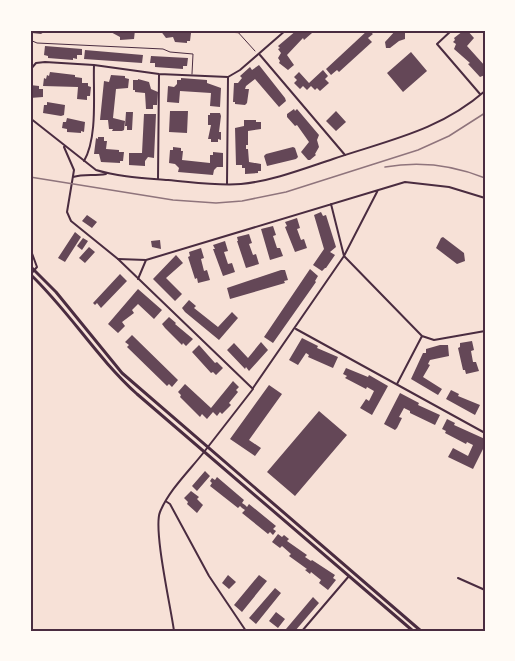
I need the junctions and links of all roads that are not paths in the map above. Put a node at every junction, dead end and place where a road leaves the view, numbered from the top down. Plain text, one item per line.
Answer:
1 (286, 30) edge
2 (452, 30) edge
3 (30, 40) edge
4 (260, 55) junction
5 (94, 65) junction
6 (30, 69) edge
7 (159, 74) junction
8 (192, 76) junction
9 (228, 77) junction
10 (485, 91) edge
11 (480, 95) junction
12 (30, 118) edge
13 (63, 145) junction
14 (345, 155) junction
15 (84, 162) junction
16 (109, 174) junction
17 (73, 177) junction
18 (158, 179) junction
19 (227, 184) junction
20 (378, 190) junction
21 (485, 198) edge
22 (330, 204) junction
23 (30, 249) edge
24 (344, 256) junction
25 (118, 259) junction
26 (146, 260) junction
27 (30, 266) edge
28 (34, 270) junction
29 (30, 274) edge
30 (138, 279) junction
31 (295, 329) junction
32 (485, 331) edge
33 (422, 336) junction
34 (397, 385) junction
35 (253, 389) junction
36 (485, 433) edge
37 (208, 448) junction
38 (204, 452) junction
39 (166, 502) junction
40 (349, 576) junction
41 (458, 578) dead end
42 (485, 590) edge
43 (174, 631) edge
44 (246, 631) edge
45 (302, 631) edge
46 (413, 631) edge
47 (421, 631) edge

1 - 4 street
2 - 11 street
3 - 8 lane
4 - 9 street
4 - 14 street
5 - 6 street
5 - 7 street
5 - 15 street
7 - 8 street
7 - 18 street
8 - 9 street
9 - 19 street
10 - 11 street
11 - 14 street
12 - 13 street
13 - 15 street
13 - 17 street
14 - 19 street
15 - 16 street
16 - 17 street
16 - 18 street
17 - 25 street
18 - 19 street
20 - 21 street
20 - 22 street
20 - 24 street
22 - 24 street
22 - 26 street
23 - 28 street
24 - 31 street
24 - 33 street
25 - 26 street
25 - 30 street
26 - 30 street
27 - 28 main road
28 - 29 street
28 - 37 main road
29 - 38 main road
30 - 35 street
31 - 34 street
31 - 35 street
32 - 33 street
33 - 34 street
34 - 36 street
35 - 37 street
37 - 38 street
37 - 47 main road
38 - 39 street
38 - 40 main road
39 - 43 street
39 - 44 street
40 - 45 street
40 - 46 main road
41 - 42 street

